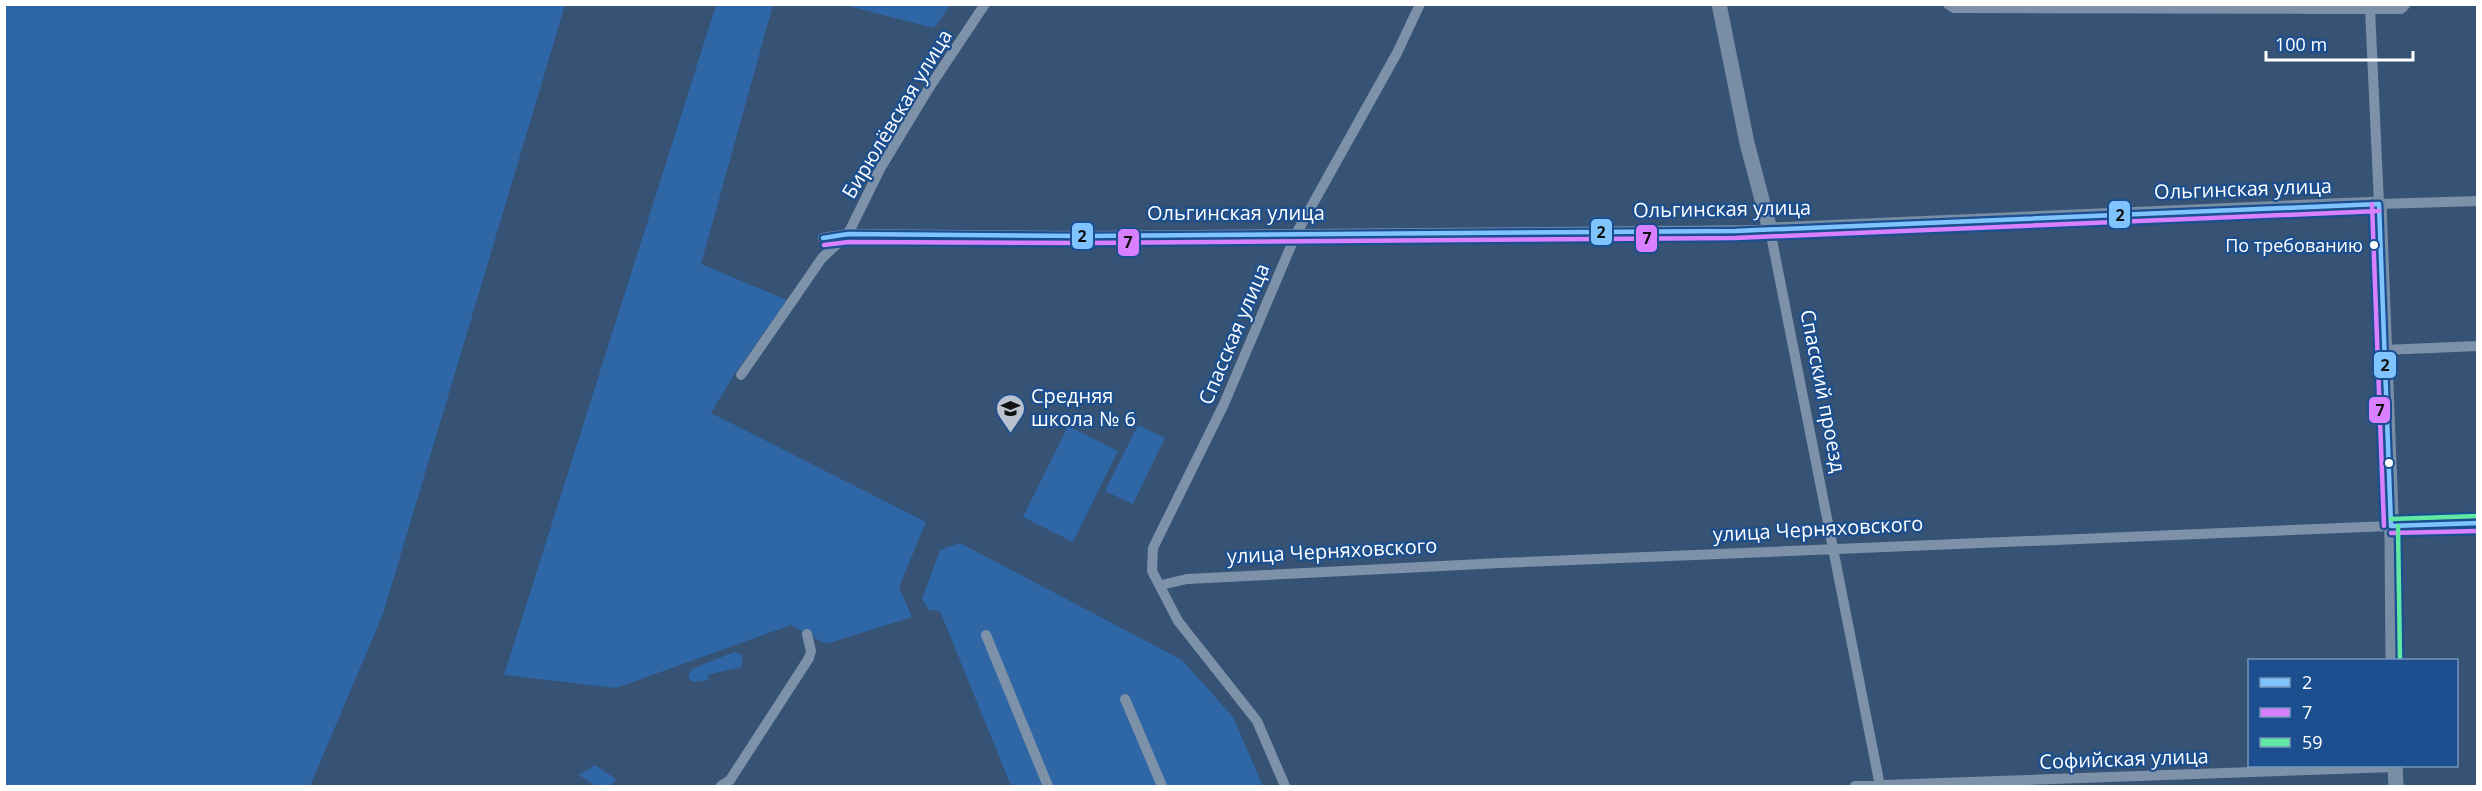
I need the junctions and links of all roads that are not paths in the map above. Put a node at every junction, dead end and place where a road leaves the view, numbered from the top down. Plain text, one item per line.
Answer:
1 (985, 4) edge
2 (1420, 4) edge
3 (1719, 4) edge
4 (1948, 4) edge
5 (2406, 4) edge
6 (2039, 6) edge
7 (2136, 6) edge
8 (2243, 6) edge
9 (2346, 7) edge
10 (2370, 9) junction
11 (2478, 201) edge
12 (2379, 204) junction
13 (1770, 230) junction
14 (848, 234) junction
15 (1296, 234) junction
16 (823, 238) dead end
17 (2478, 346) edge
18 (2384, 350) junction
19 (741, 375) dead end
20 (2478, 523) edge
21 (2391, 526) junction
22 (1833, 549) junction
23 (1161, 585) junction
24 (807, 634) dead end
25 (986, 635) dead end
26 (2393, 659) edge
27 (1125, 699) dead end
28 (2369, 767) edge
29 (2395, 767) edge
30 (730, 784) edge
31 (1048, 786) edge
32 (1162, 786) edge
33 (1286, 786) edge
34 (1855, 786) edge
35 (1880, 786) edge
36 (2396, 786) edge

1 - 14 street, Бирюлёвская улица
2 - 15 street, Спасская улица
3 - 13 street, Спасский проезд
4 - 6 street
5 - 10 street
6 - 7 street
7 - 8 street
8 - 9 street
9 - 10 street
10 - 12 street
11 - 12 street, Ольгинская улица
12 - 13 street, Ольгинская улица
12 - 18 street
13 - 15 street, Ольгинская улица
13 - 22 street, Спасский проезд
14 - 15 street, Ольгинская улица
14 - 16 street, Ольгинская улица
14 - 19 street, Бирюлёвская улица
15 - 23 street, Спасская улица
17 - 18 street
18 - 21 street
20 - 21 street, улица Черняховского
21 - 22 street, улица Черняховского
21 - 26 street
22 - 23 street, улица Черняховского
22 - 35 street, Спасский проезд
23 - 33 street, Спасская улица
24 - 30 street
25 - 31 street
27 - 32 street
28 - 35 street, Софийская улица
29 - 36 street
34 - 35 street, Софийская улица

